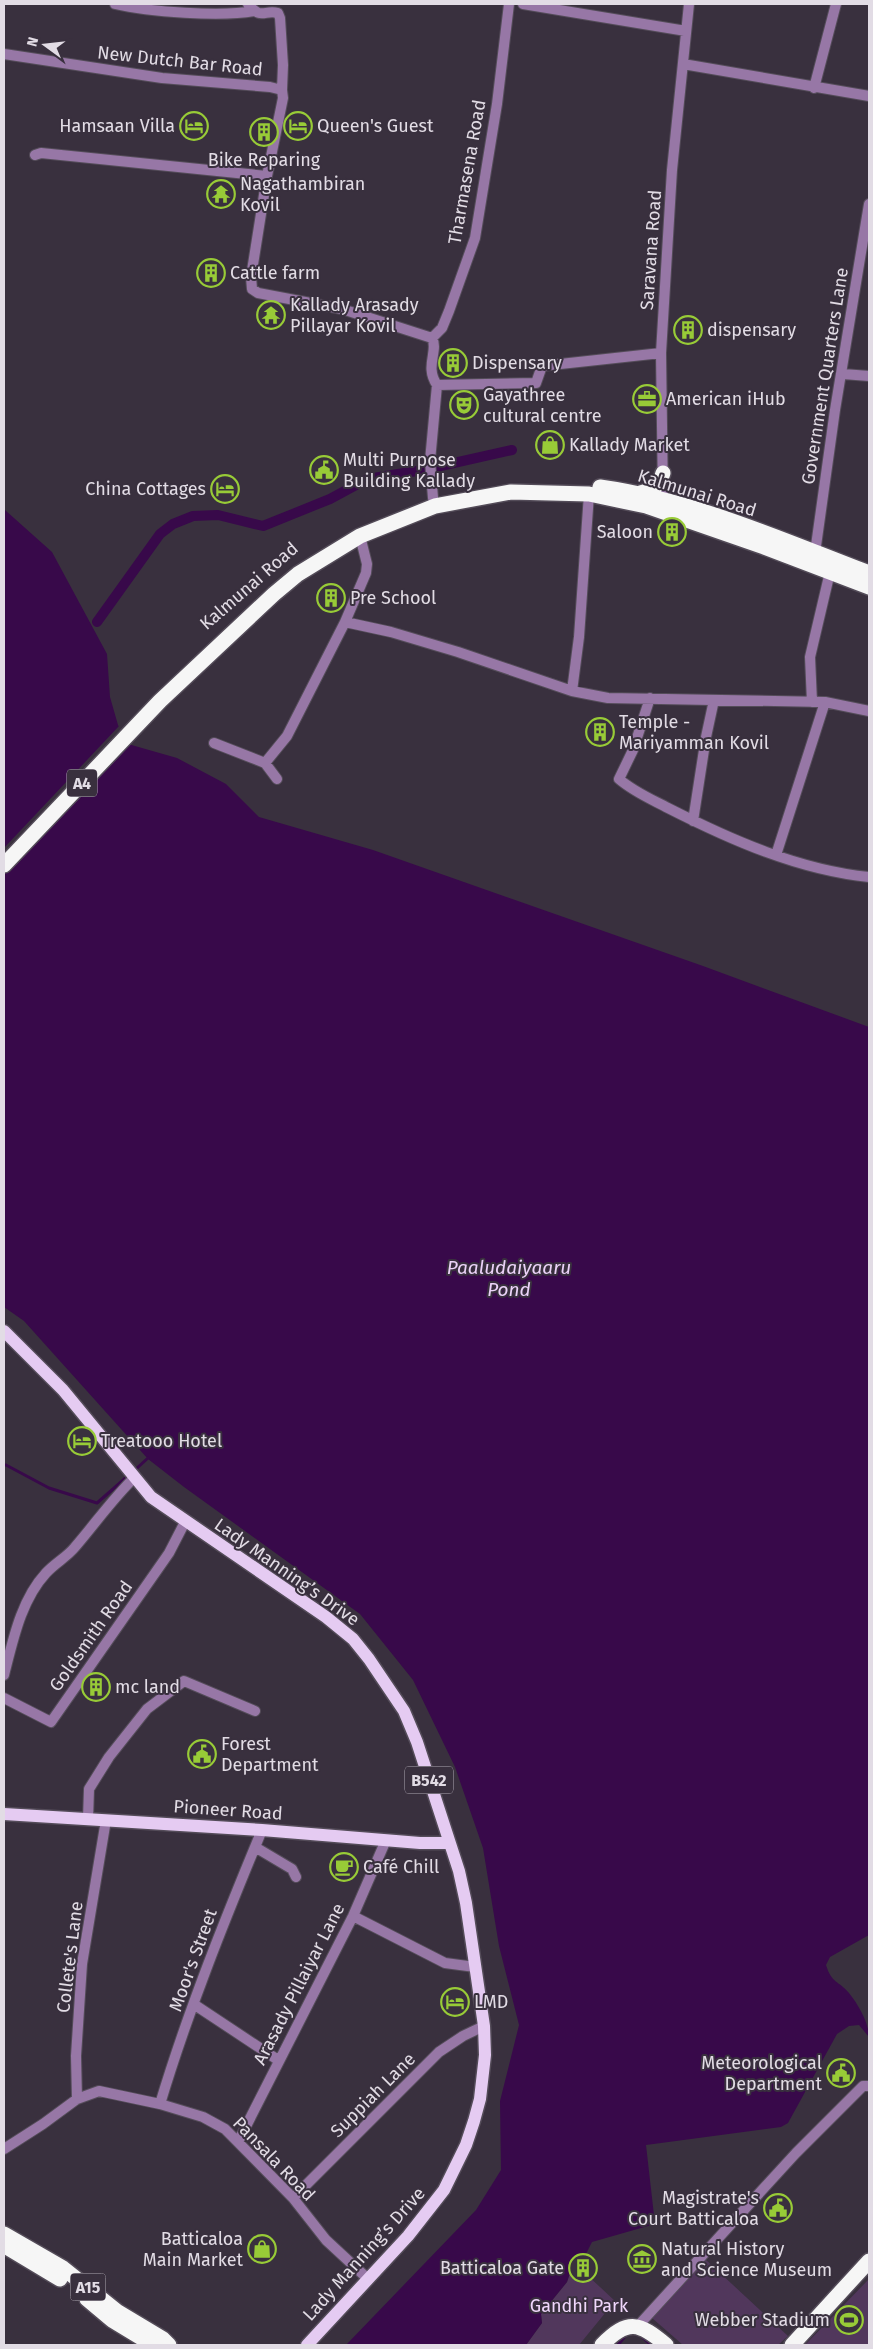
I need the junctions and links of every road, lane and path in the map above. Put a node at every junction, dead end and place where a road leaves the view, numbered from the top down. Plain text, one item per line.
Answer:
1 (115, 4) edge
2 (509, 4) edge
3 (523, 4) edge
4 (688, 4) edge
5 (836, 4) edge
6 (175, 7) edge
7 (251, 7) edge
8 (686, 31) junction
9 (4, 54) edge
10 (683, 64) junction
11 (814, 88) junction
12 (282, 90) junction
13 (869, 96) edge
14 (34, 155) dead end
15 (267, 176) junction
16 (869, 204) edge
17 (432, 338) junction
18 (661, 353) junction
19 (843, 374) junction
20 (869, 376) edge
21 (437, 385) junction
22 (663, 473) junction
23 (640, 493) junction
24 (589, 494) junction
25 (663, 499) junction
26 (434, 502) junction
27 (360, 536) junction
28 (815, 553) junction
29 (830, 572) junction
30 (869, 573) edge
31 (869, 587) edge
32 (345, 622) junction
33 (572, 691) junction
34 (650, 698) junction
35 (158, 699) junction
36 (714, 700) junction
37 (812, 702) junction
38 (825, 702) junction
39 (869, 711) edge
40 (214, 743) dead end
41 (266, 763) junction
42 (277, 779) dead end
43 (693, 820) junction
44 (776, 855) junction
45 (4, 857) edge
46 (4, 865) edge
47 (869, 877) edge
48 (4, 1331) edge
49 (135, 1476) junction
50 (185, 1522) junction
51 (4, 1675) edge
52 (4, 1698) edge
53 (255, 1711) dead end
54 (4, 1814) edge
55 (88, 1819) junction
56 (106, 1820) junction
57 (262, 1830) junction
58 (386, 1840) junction
59 (449, 1843) junction
60 (254, 1847) junction
61 (296, 1877) dead end
62 (353, 1916) junction
63 (475, 1967) junction
64 (195, 2005) junction
65 (484, 2026) junction
66 (278, 2060) junction
67 (869, 2086) edge
68 (77, 2099) junction
69 (160, 2104) junction
70 (238, 2142) junction
71 (4, 2149) edge
72 (292, 2198) junction
73 (4, 2234) edge
74 (4, 2246) edge
75 (869, 2261) edge
76 (367, 2278) junction
77 (637, 2327) junction
78 (152, 2345) edge
79 (169, 2345) edge
80 (307, 2345) edge
81 (602, 2345) edge
82 (666, 2345) edge
83 (792, 2345) edge

1 - 6 street
2 - 17 street, Tharmasena Road
3 - 8 street
4 - 8 street, Saravana Road
5 - 11 street
6 - 7 street
7 - 12 street
8 - 10 street, Saravana Road
9 - 12 street, New Dutch Bar Road
10 - 11 street
10 - 18 street, Saravana Road
11 - 13 street
12 - 15 street, New Dutch Bar Road
14 - 15 street
15 - 17 street, New Dutch Bar Road
16 - 19 street, Government Quarters Lane
17 - 21 street
18 - 21 street
18 - 22 street, Saravana Road
19 - 20 street
19 - 28 street, Government Quarters Lane
21 - 26 street
22 - 23 highway
22 - 25 street, Saravana Road
23 - 25 highway, Kalmunai Road / A4
23 - 26 highway, Kalmunai Road / A4
24 - 26 highway, Kalmunai Road / A4
24 - 29 highway, Kalmunai Road / A4
24 - 33 street
25 - 28 highway, Kalmunai Road / A4
26 - 27 highway, Kalmunai Road / A4
26 - 35 highway, Kalmunai Road / A4
27 - 32 street
27 - 35 highway, Kalmunai Road / A4
28 - 30 highway, Kalmunai Road / A4
29 - 31 highway, Kalmunai Road / A4
29 - 37 street
32 - 33 street
32 - 41 street
33 - 34 street
34 - 36 street
34 - 43 street
35 - 45 highway, A4
35 - 46 highway, A4
36 - 37 street
36 - 43 street
37 - 38 street
38 - 39 street
38 - 44 street
40 - 41 street
41 - 42 street
43 - 44 street
44 - 47 street
48 - 49 main road, Lady Manning’s Drive / B542
49 - 50 main road, Lady Manning’s Drive / B542
49 - 51 street
50 - 52 street, Goldsmith Road
50 - 59 main road, Lady Manning’s Drive / B542
53 - 55 street
54 - 55 main road, Pioneer Road
55 - 56 main road, Pioneer Road
56 - 57 main road, Pioneer Road
56 - 68 street, Collete's Lane
57 - 58 main road, Pioneer Road
57 - 60 street, Moor's Street
58 - 59 main road, Pioneer Road
58 - 62 street, Arasady Pillaiyar Lane
59 - 63 main road, Lady Manning’s Drive / B542
60 - 61 street
60 - 64 street, Moor's Street
62 - 63 street
62 - 66 street, Arasady Pillaiyar Lane
63 - 65 main road, Lady Manning’s Drive / B542
64 - 66 street
64 - 69 street, Moor's Street
65 - 72 street, Suppiah Lane
65 - 76 main road, Lady Manning’s Drive / B542
66 - 70 street, Arasady Pillaiyar Lane
67 - 77 street
68 - 69 street, Pansala Road
68 - 71 street, Pansala Road
69 - 70 street, Pansala Road
70 - 72 street, Pansala Road
72 - 76 street, Pansala Road
73 - 79 highway, A15
74 - 78 highway, A15
75 - 83 highway
76 - 80 main road, Lady Manning’s Drive / B542
77 - 81 highway
77 - 82 highway

